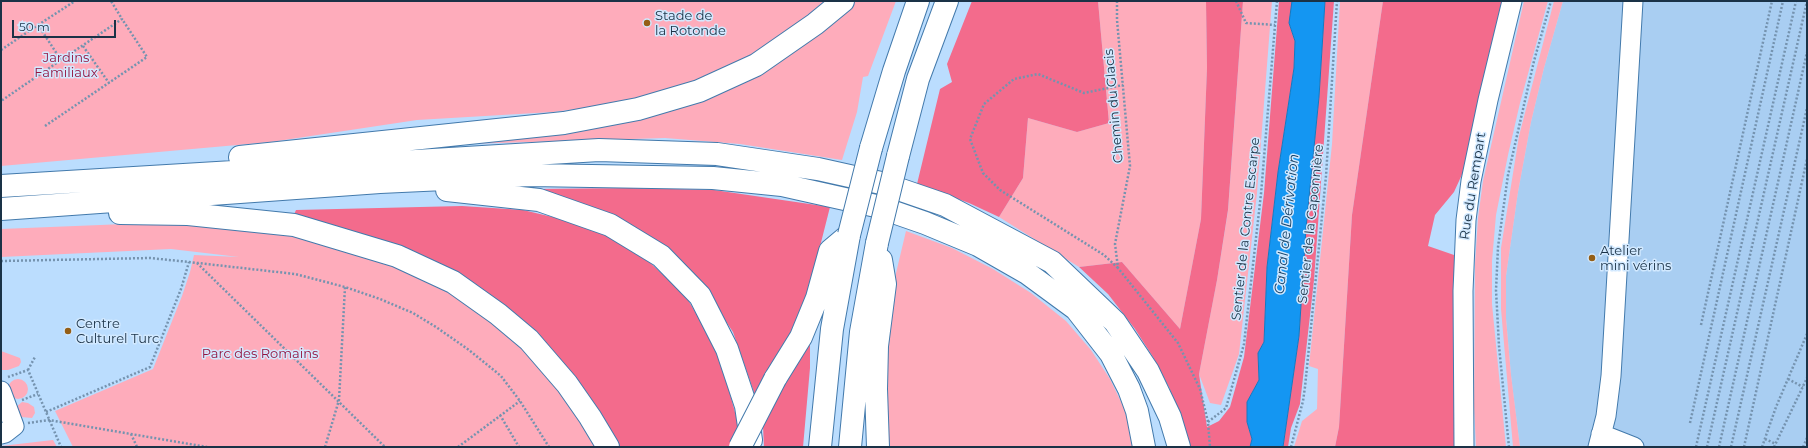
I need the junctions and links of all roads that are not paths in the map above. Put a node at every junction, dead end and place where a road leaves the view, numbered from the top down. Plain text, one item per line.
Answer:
1 (843, 1) edge
2 (918, 1) edge
3 (947, 1) edge
4 (1512, 1) edge
5 (1633, 1) edge
6 (131, 178) junction
7 (380, 182) junction
8 (1, 186) edge
9 (1, 209) edge
10 (1, 212) edge
11 (849, 235) junction
12 (877, 243) junction
13 (4, 385) edge
14 (1157, 392) junction
15 (7, 430) edge
16 (1600, 441) edge
17 (608, 447) edge
18 (740, 447) edge
19 (752, 447) edge
20 (820, 447) edge
21 (850, 447) edge
22 (878, 447) edge
23 (1144, 447) edge
24 (1166, 447) edge
25 (1179, 447) edge
26 (1464, 447) edge
27 (1634, 447) edge

1 - 6 highway
2 - 11 highway, bridge
3 - 12 highway, bridge
4 - 26 street, Rue du Rempart
5 - 16 street
6 - 8 highway
6 - 14 highway
7 - 9 highway
7 - 19 highway
7 - 23 highway
10 - 17 highway
11 - 18 highway, bridge
11 - 20 highway
12 - 21 highway
12 - 22 highway
13 - 15 street
14 - 24 highway
14 - 25 highway
16 - 27 street

